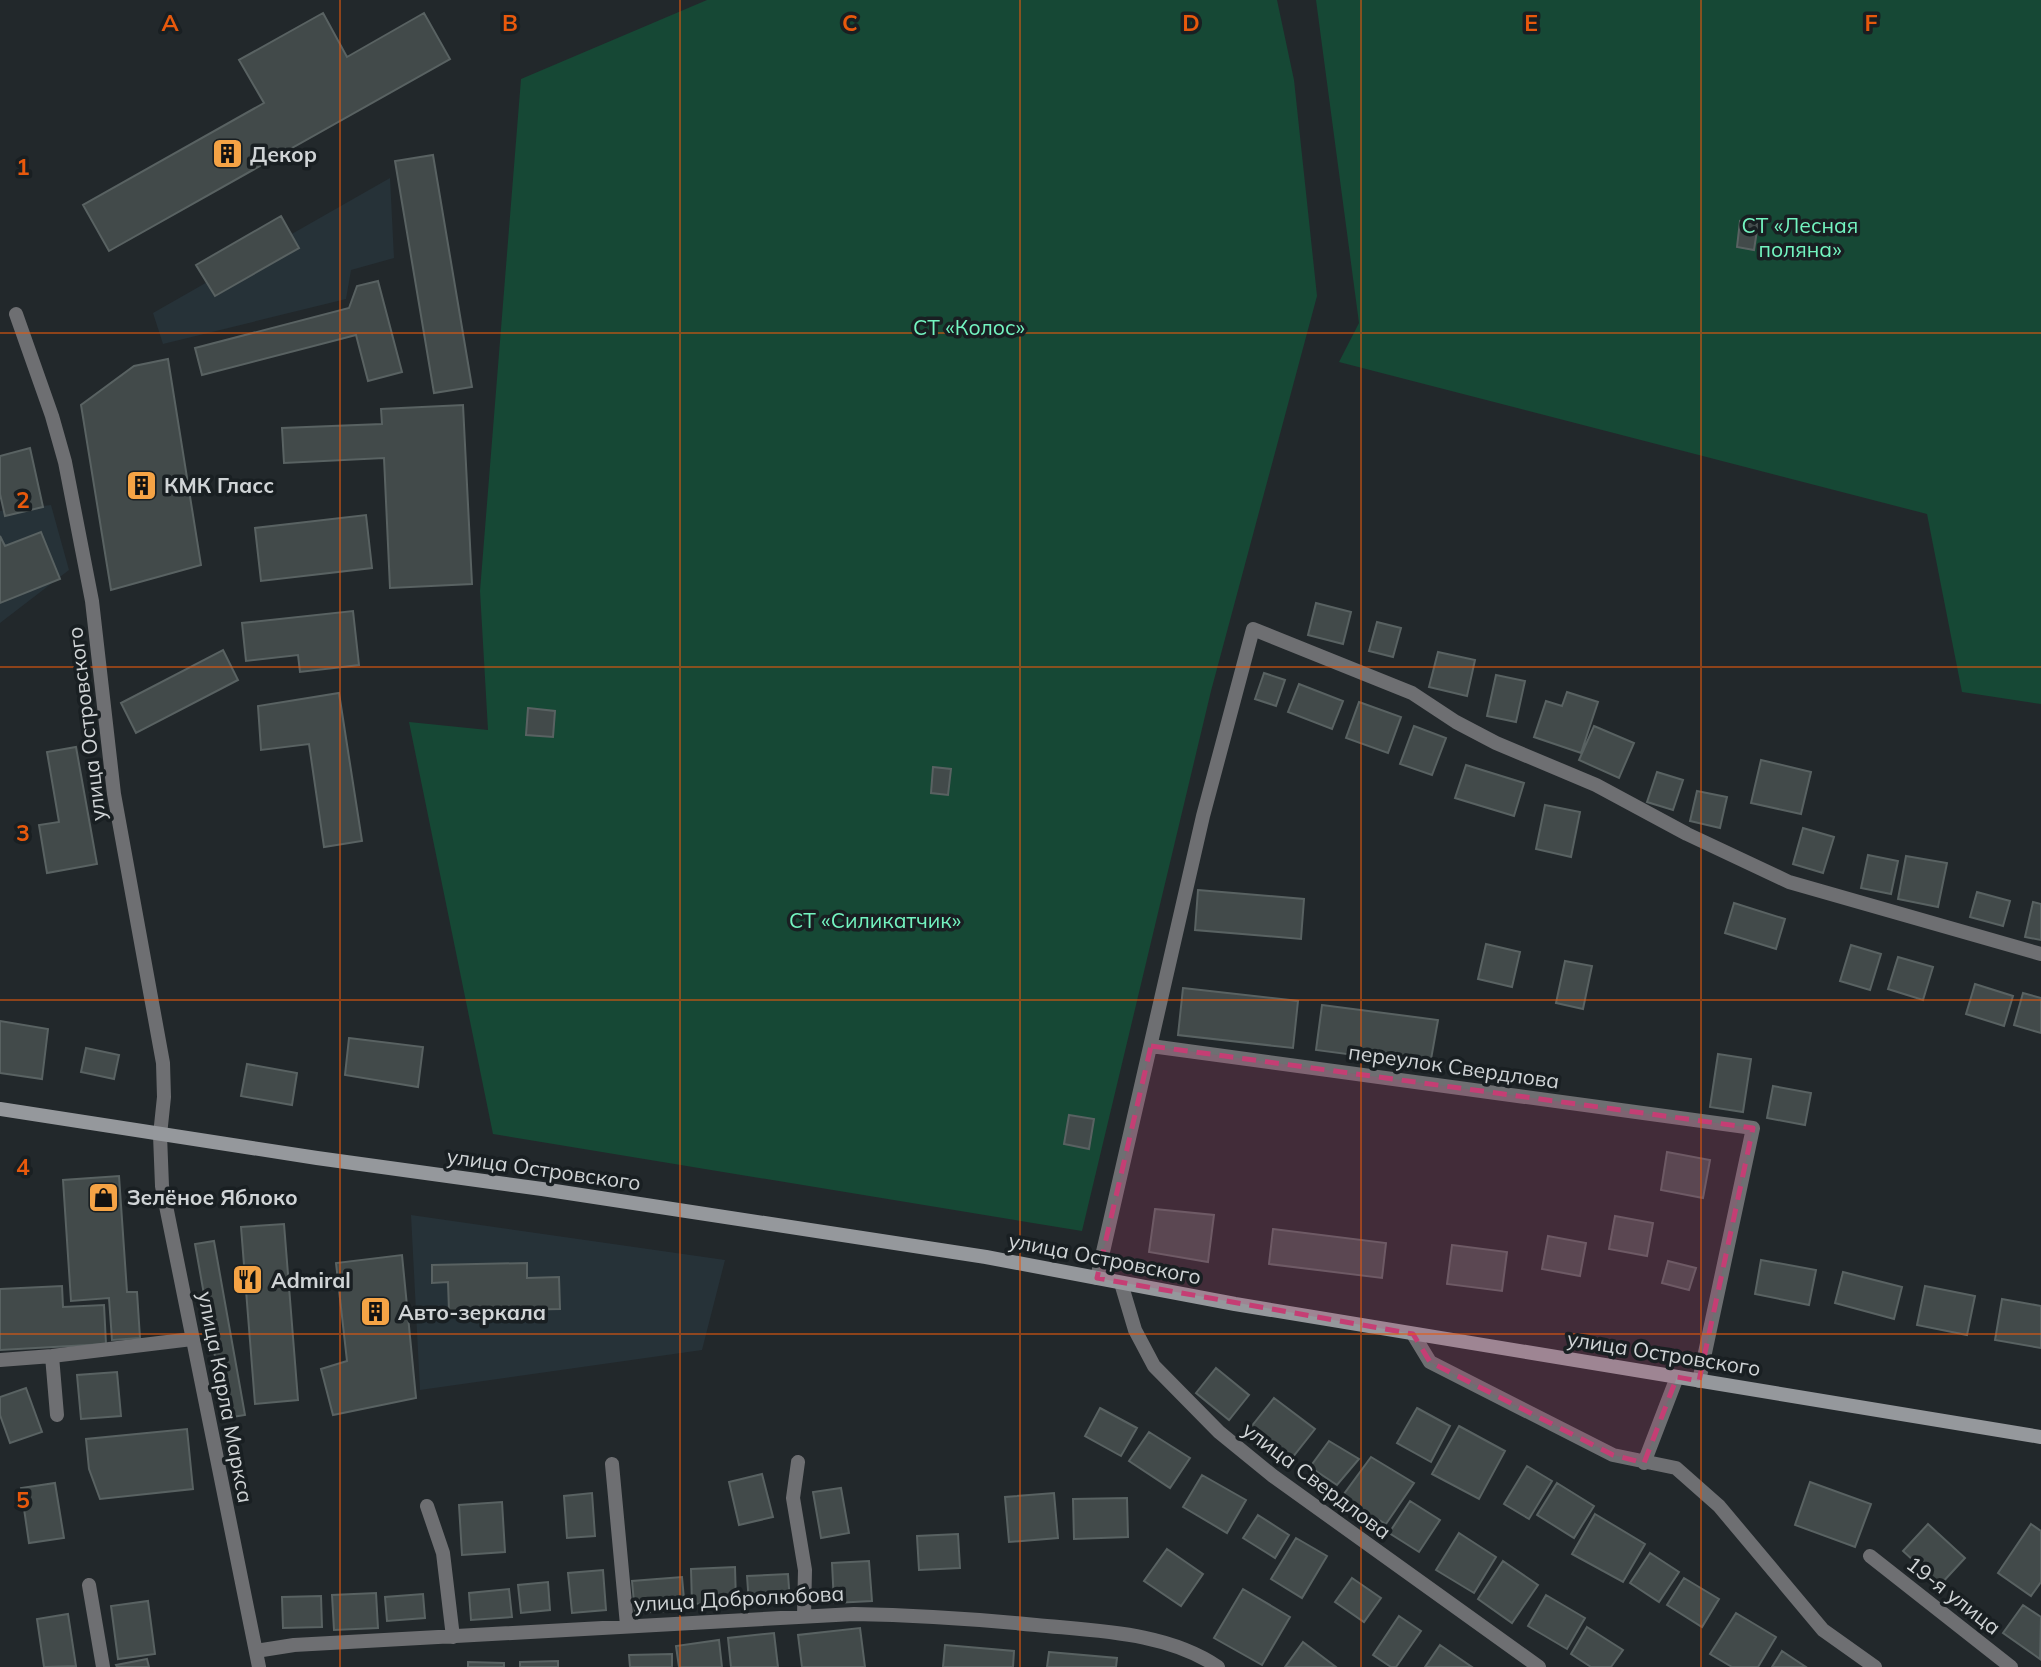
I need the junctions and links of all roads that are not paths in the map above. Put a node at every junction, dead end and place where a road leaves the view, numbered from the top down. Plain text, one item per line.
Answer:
1 (16, 314) dead end
2 (2041, 954) edge
3 (1150, 1046) junction
4 (0, 1109) edge
5 (159, 1135) junction
6 (1097, 1278) junction
7 (1121, 1283) junction
8 (1413, 1334) junction
9 (192, 1339) junction
10 (52, 1356) junction
11 (0, 1360) edge
12 (1677, 1377) junction
13 (1699, 1381) junction
14 (57, 1415) dead end
15 (2041, 1437) edge
16 (798, 1462) dead end
17 (1644, 1463) junction
18 (612, 1464) dead end
19 (427, 1506) dead end
20 (1870, 1556) dead end
21 (89, 1585) dead end
22 (804, 1616) junction
23 (627, 1625) junction
24 (453, 1637) junction
25 (256, 1651) junction
26 (103, 1667) edge
27 (259, 1667) edge
28 (1218, 1667) edge
29 (1539, 1667) edge
30 (1875, 1667) edge
31 (2011, 1667) edge

1 - 5 street, улица Островского
2 - 3 street
3 - 6 street
3 - 13 street, переулок Свердлова
4 - 5 street, улица Островского
5 - 6 street, улица Островского
5 - 9 street, улица Карла Маркса
6 - 7 street, улица Островского
7 - 8 street, улица Островского
7 - 29 street, улица Свердлова
8 - 12 street, улица Островского
8 - 17 street
9 - 10 street
9 - 25 street, улица Карла Маркса
10 - 11 street
10 - 14 street
12 - 13 street, улица Островского
12 - 17 street
13 - 15 street, улица Островского
16 - 22 street
17 - 30 street
18 - 23 street
19 - 24 street
20 - 31 street, 19-я улица
21 - 26 street
22 - 23 street, улица Добролюбова
22 - 28 street, улица Добролюбова
23 - 24 street, улица Добролюбова
24 - 25 street, улица Добролюбова
25 - 27 street, улица Карла Маркса

